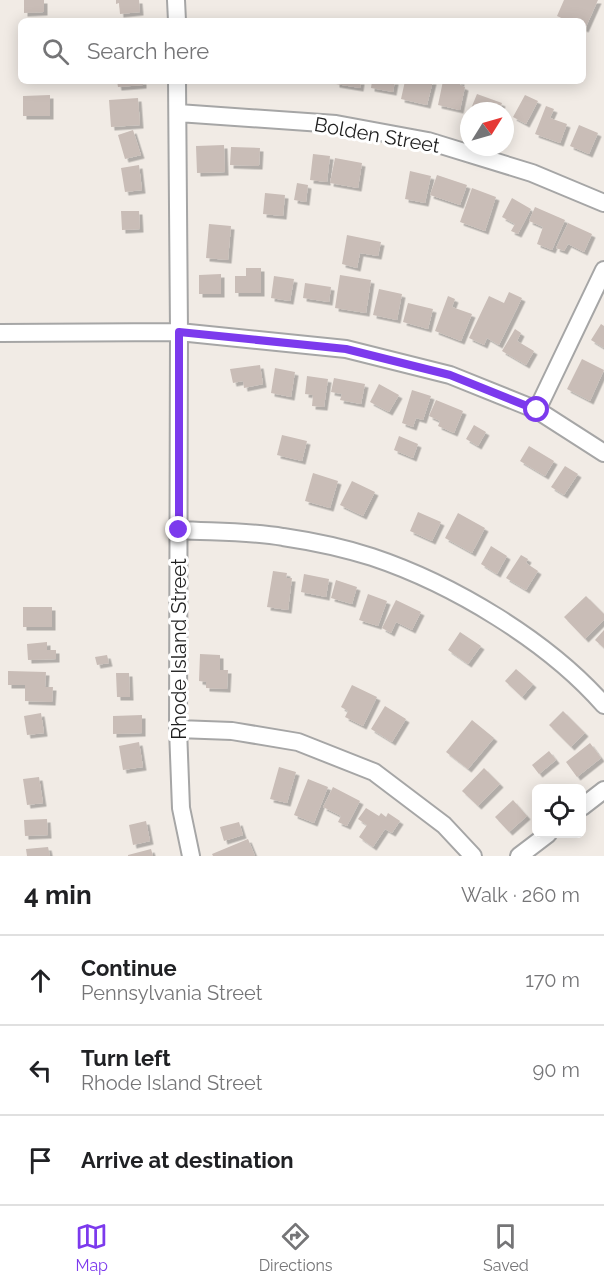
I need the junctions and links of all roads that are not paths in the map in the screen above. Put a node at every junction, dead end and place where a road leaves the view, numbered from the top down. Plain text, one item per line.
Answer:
1 (176, 0) edge
2 (177, 18) edge
3 (177, 84) edge
4 (178, 113) junction
5 (604, 203) edge
6 (604, 270) edge
7 (179, 332) junction
8 (0, 333) edge
9 (537, 410) junction
10 (604, 453) edge
11 (179, 530) junction
12 (604, 705) edge
13 (178, 729) junction
14 (604, 790) edge
15 (586, 804) edge
16 (543, 838) edge
17 (191, 856) edge
18 (473, 856) edge
19 (519, 856) edge

1 - 2 street
3 - 4 street, Rhode Island Street
4 - 5 street, Bolden Street
4 - 7 street, Rhode Island Street
6 - 9 street
7 - 8 street
7 - 9 street
7 - 11 street, Rhode Island Street
9 - 10 street
11 - 12 street
11 - 13 street, Rhode Island Street
13 - 17 street, Rhode Island Street
13 - 18 street
14 - 15 street
16 - 19 street

